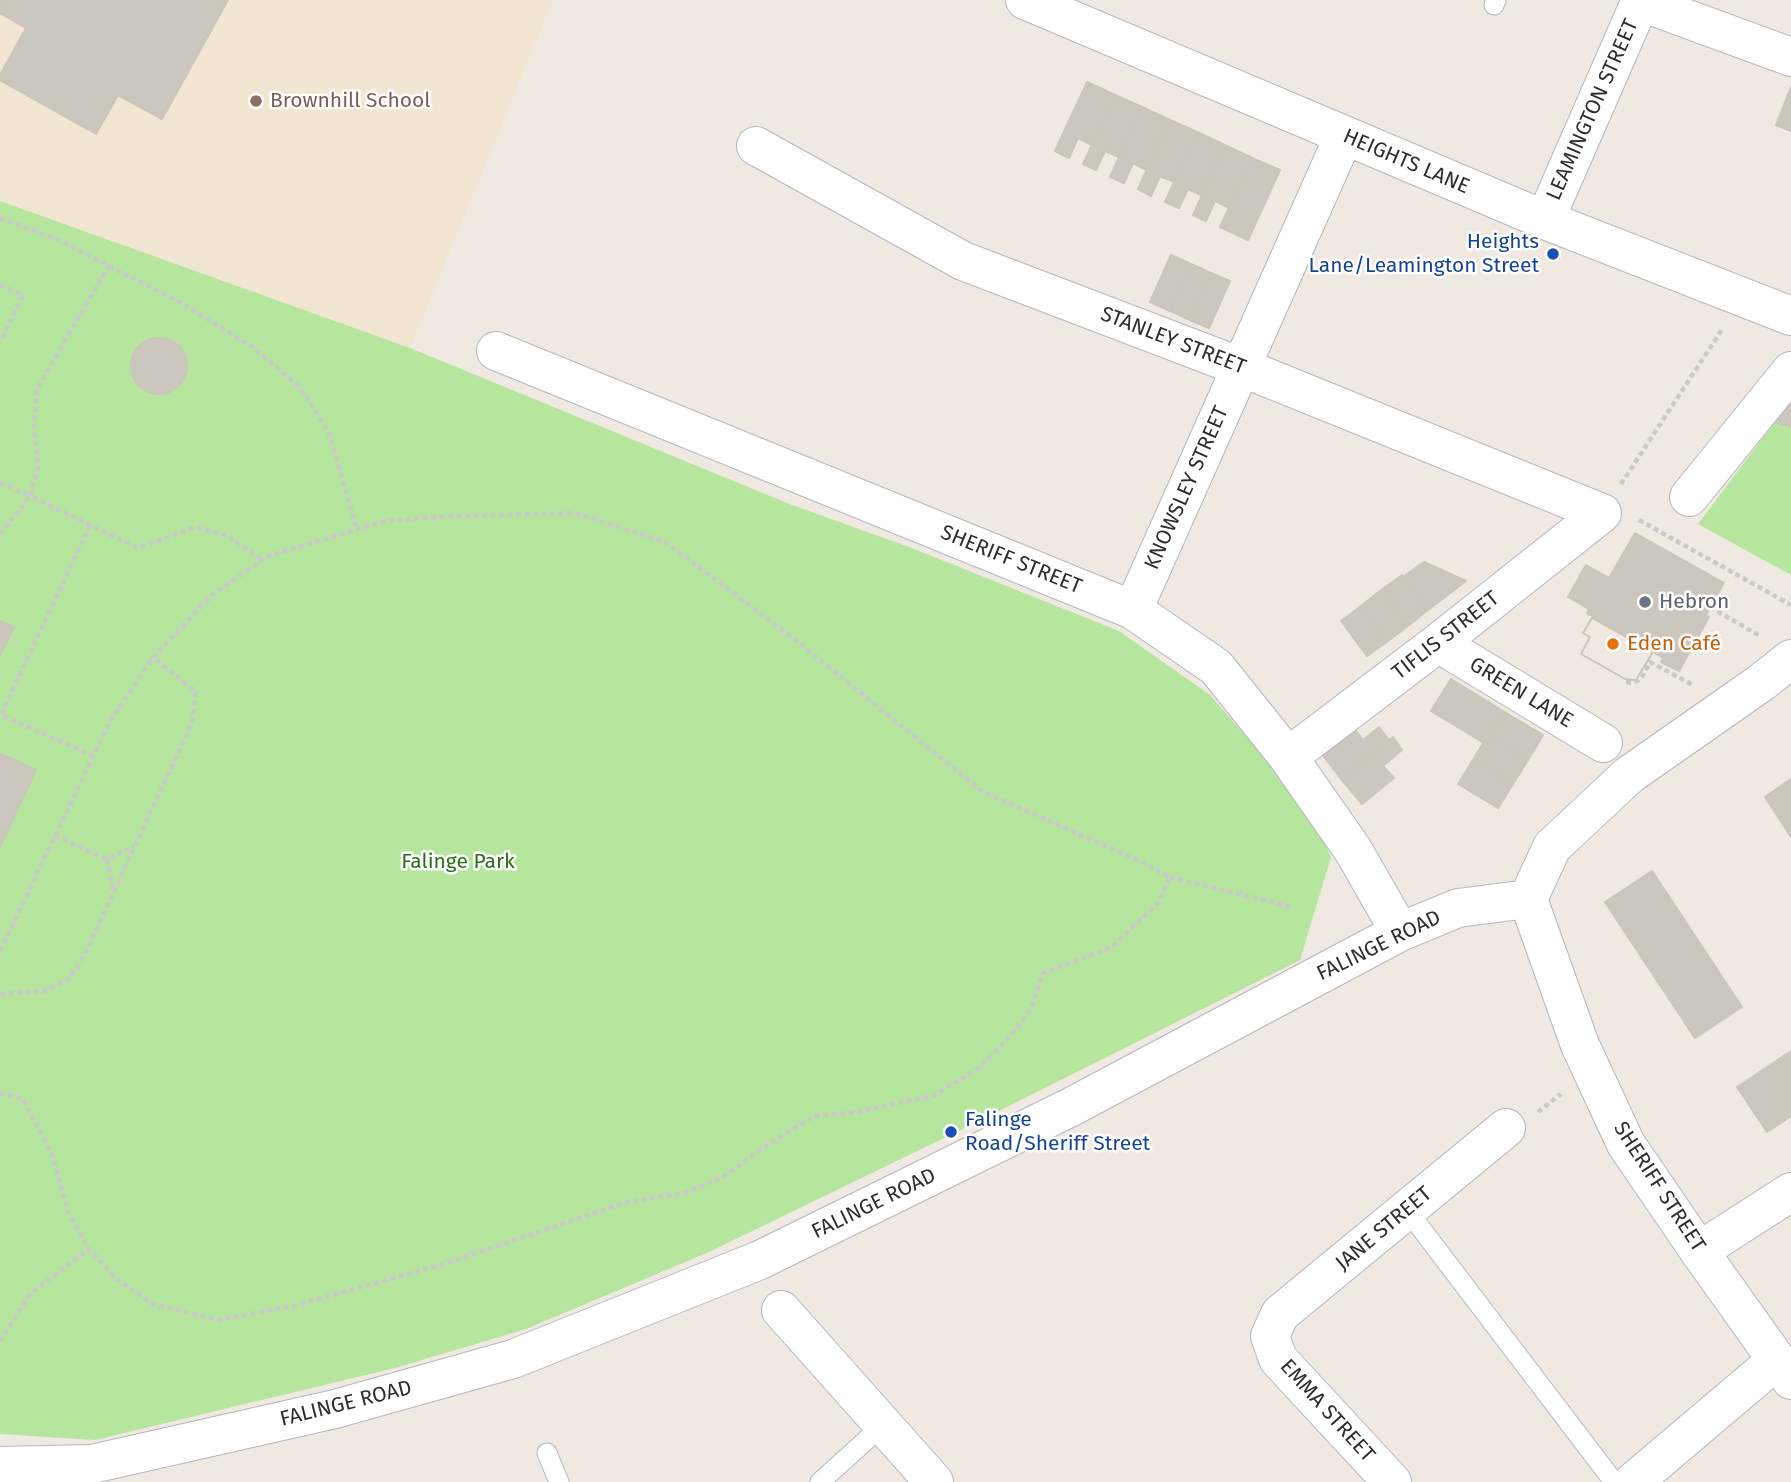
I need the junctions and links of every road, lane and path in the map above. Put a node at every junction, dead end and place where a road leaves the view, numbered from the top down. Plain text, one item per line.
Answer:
1 (1025, 0) edge
2 (1641, 1) edge
3 (1791, 57) edge
4 (1344, 136) junction
5 (756, 146) dead end
6 (0, 218) edge
7 (1545, 220) junction
8 (108, 265) junction
9 (0, 285) edge
10 (1743, 298) junction
11 (1791, 316) edge
12 (0, 342) edge
13 (496, 351) dead end
14 (1241, 367) junction
15 (1791, 371) edge
16 (0, 483) edge
17 (30, 496) junction
18 (1689, 497) dead end
19 (1602, 513) junction
20 (90, 525) junction
21 (357, 529) junction
22 (0, 534) edge
23 (262, 560) junction
24 (1791, 605) edge
25 (1710, 607) dead end
26 (1133, 610) junction
27 (1759, 635) dead end
28 (1438, 643) junction
29 (153, 657) junction
30 (1791, 659) edge
31 (1626, 682) dead end
32 (1697, 687) dead end
33 (1603, 743) dead end
34 (93, 756) junction
35 (1288, 757) junction
36 (55, 836) junction
37 (135, 846) junction
38 (107, 859) junction
39 (1170, 877) junction
40 (114, 892) junction
41 (1528, 900) junction
42 (1292, 907) dead end
43 (1400, 932) junction
44 (0, 951) edge
45 (0, 994) edge
46 (1592, 1070) junction
47 (0, 1093) edge
48 (1506, 1128) joint
49 (1791, 1192) edge
50 (1406, 1210) junction
51 (89, 1250) junction
52 (1699, 1251) junction
53 (781, 1310) dead end
54 (1270, 1336) joint
55 (0, 1342) edge
56 (1784, 1370) edge
57 (883, 1425) junction
58 (547, 1453) dead end
59 (0, 1466) edge
60 (559, 1482) edge
61 (820, 1482) edge
62 (934, 1482) edge
63 (1392, 1482) edge
64 (1614, 1482) edge
65 (1633, 1482) edge

1 - 4 street, HEIGHTS LANE
2 - 3 street
2 - 7 street, LEAMINGTON STREET
4 - 7 street, HEIGHTS LANE
4 - 14 street, KNOWSLEY STREET
5 - 14 street, STANLEY STREET
6 - 8 path
7 - 10 street, HEIGHTS LANE
8 - 17 path
8 - 21 path
9 - 12 path
10 - 11 street, HEIGHTS LANE
10 - 19 path
13 - 26 street, SHERIFF STREET
14 - 19 street, STANLEY STREET
14 - 26 street, KNOWSLEY STREET
15 - 18 street
16 - 17 path
17 - 20 path
17 - 22 path
19 - 24 path
19 - 28 street, TIFLIS STREET
20 - 23 path
20 - 34 path
21 - 23 path
21 - 39 path
23 - 29 path
25 - 27 path
26 - 35 street, SHERIFF STREET
28 - 33 street, GREEN LANE
28 - 35 street, TIFLIS STREET
29 - 34 path
29 - 37 path
30 - 41 street
31 - 32 path
34 - 36 path
35 - 43 street, SHERIFF STREET
36 - 38 path
36 - 44 path
37 - 38 path
37 - 40 path
38 - 40 path
39 - 42 path
39 - 51 path
40 - 45 path
41 - 43 street, FALINGE ROAD
41 - 46 street, SHERIFF STREET
43 - 59 street, FALINGE ROAD
46 - 48 path
46 - 52 street, SHERIFF STREET
47 - 51 path
48 - 50 street, JANE STREET
49 - 52 street
50 - 54 street, JANE STREET
50 - 64 lane
51 - 55 path
52 - 56 street, SHERIFF STREET
53 - 57 street
54 - 63 street, EMMA STREET
56 - 65 street
57 - 61 lane
57 - 62 street
58 - 60 lane

